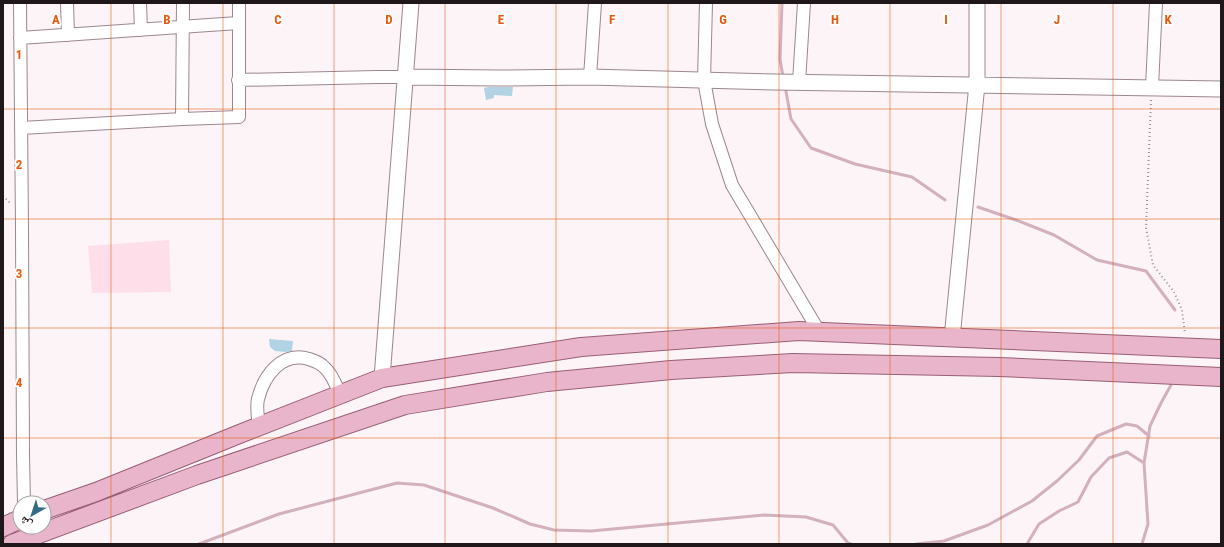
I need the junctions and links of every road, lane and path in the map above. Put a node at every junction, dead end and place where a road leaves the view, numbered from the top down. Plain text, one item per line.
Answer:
1 (20, 3) edge
2 (67, 3) edge
3 (140, 3) edge
4 (183, 3) edge
5 (238, 3) edge
6 (411, 3) edge
7 (595, 3) edge
8 (706, 3) edge
9 (804, 3) edge
10 (976, 3) edge
11 (1156, 3) edge
12 (238, 24) junction
13 (183, 27) junction
14 (141, 30) junction
15 (68, 35) junction
16 (20, 38) junction
17 (406, 77) junction
18 (590, 77) junction
19 (238, 80) junction
20 (704, 80) junction
21 (795, 82) junction
22 (977, 84) junction
23 (1152, 87) junction
24 (1221, 89) edge
25 (182, 119) junction
26 (21, 128) junction
27 (820, 333) junction
28 (952, 338) junction
29 (1187, 347) junction
30 (1221, 349) edge
31 (1221, 377) edge
32 (382, 378) junction
33 (340, 394) junction
34 (259, 427) junction
35 (242, 433) junction
36 (251, 457) junction
37 (24, 495) edge
38 (52, 507) edge
39 (12, 544) edge

1 - 16 street
2 - 15 street
3 - 14 street
4 - 13 street
5 - 12 street
6 - 17 street
7 - 18 street
8 - 20 street
9 - 21 street
10 - 22 street
11 - 23 street
12 - 13 street
12 - 19 street
13 - 14 street
13 - 25 street
14 - 15 street
15 - 16 street
16 - 26 street
17 - 18 street
17 - 19 street
17 - 32 street
18 - 20 street
19 - 25 street
20 - 21 street
20 - 27 street
21 - 22 street
22 - 23 street
22 - 28 street
23 - 24 street
23 - 29 path
25 - 26 street
26 - 37 street
27 - 28 main road
27 - 32 main road
28 - 29 main road
29 - 30 main road
31 - 36 main road
32 - 33 main road
33 - 34 main road
33 - 34 street
34 - 35 main road
35 - 36 main road
35 - 38 main road
36 - 39 main road

